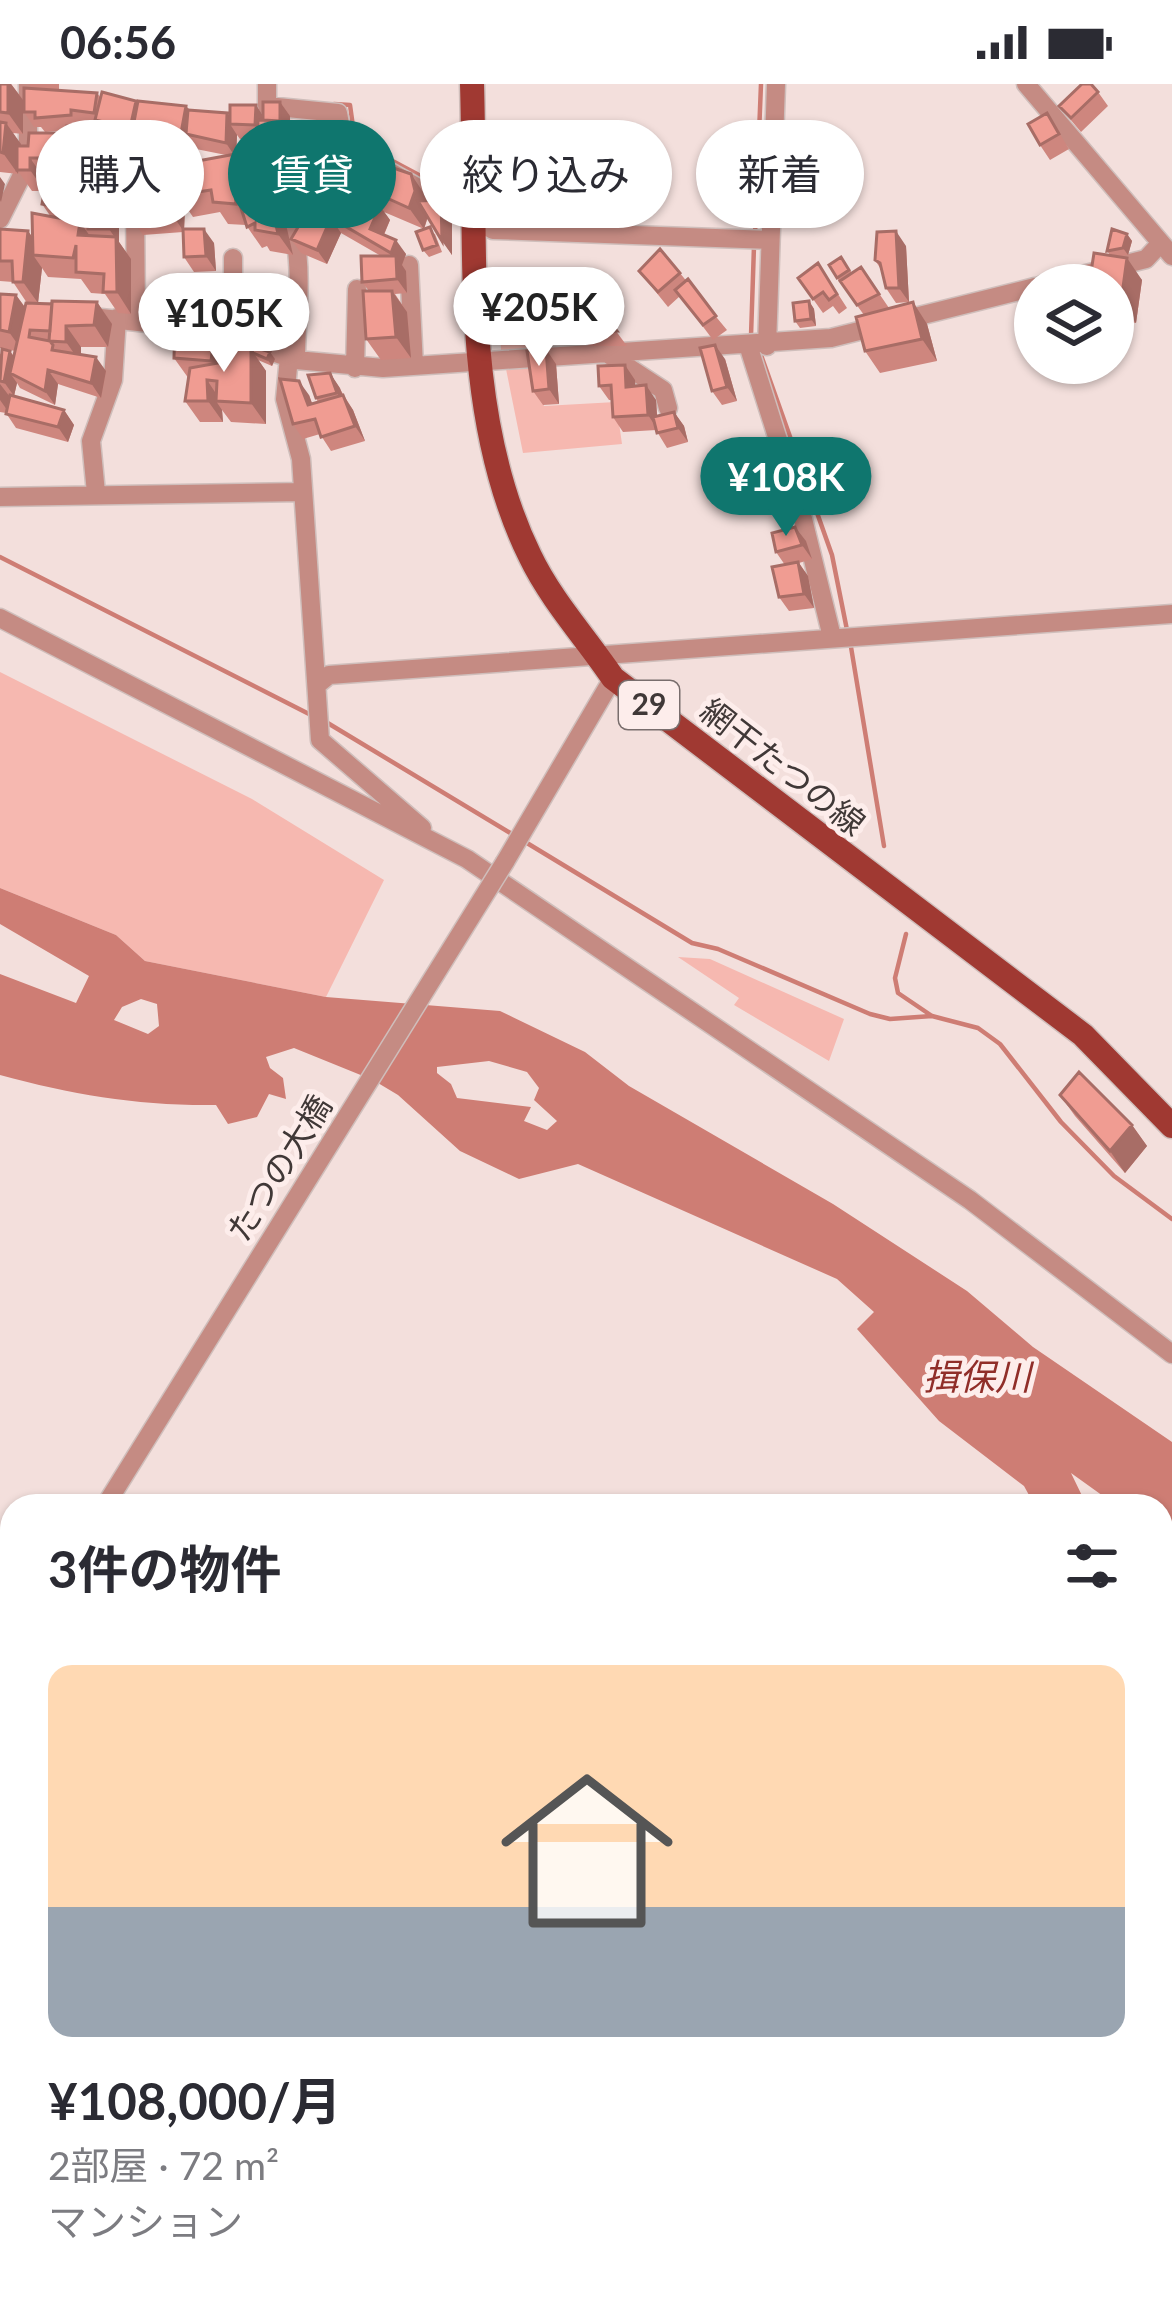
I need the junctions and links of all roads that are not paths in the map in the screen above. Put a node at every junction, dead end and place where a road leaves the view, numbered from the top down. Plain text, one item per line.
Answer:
1 (267, 84) edge
2 (472, 84) edge
3 (776, 84) edge
4 (1026, 84) edge
5 (28, 88) edge
6 (0, 94) edge
7 (267, 106) junction
8 (473, 120) edge
9 (28, 151) junction
10 (36, 151) edge
11 (420, 189) edge
12 (2, 211) edge
13 (132, 228) edge
14 (476, 228) edge
15 (490, 228) edge
16 (770, 240) junction
17 (1165, 251) edge
18 (233, 258) dead end
19 (1125, 264) edge
20 (409, 265) dead end
21 (357, 289) edge
22 (1014, 292) edge
23 (49, 314) edge
24 (126, 319) junction
25 (233, 338) junction
26 (758, 347) junction
27 (608, 354) junction
28 (293, 358) junction
29 (481, 359) junction
30 (414, 366) junction
31 (356, 368) junction
32 (284, 387) junction
33 (314, 392) edge
34 (668, 408) edge
35 (303, 492) junction
36 (96, 494) junction
37 (0, 496) edge
38 (1172, 614) edge
39 (0, 619) edge
40 (832, 638) junction
41 (596, 653) junction
42 (613, 678) junction
43 (318, 684) junction
44 (440, 843) junction
45 (1172, 1126) edge
46 (1172, 1354) edge
47 (112, 1494) edge

1 - 7 street
2 - 8 main road, 網干たつの線 / 29
3 - 16 street
4 - 17 street
5 - 6 street
5 - 9 street
7 - 11 street
7 - 28 street
9 - 10 street
9 - 12 street
13 - 24 street
14 - 29 main road, 網干たつの線 / 29
15 - 16 street
16 - 26 street
17 - 19 street
18 - 25 street
20 - 30 street
21 - 31 street
22 - 26 street
23 - 24 street
24 - 25 street
24 - 36 street
25 - 28 street
26 - 27 street
26 - 40 street
27 - 29 street
27 - 34 street
28 - 31 street
28 - 32 street
29 - 30 street
29 - 41 main road, 網干たつの線 / 29
30 - 31 street
32 - 33 street
32 - 35 street
35 - 36 street
35 - 43 street
36 - 37 street
38 - 40 street
39 - 44 street
40 - 41 street
41 - 42 main road, 網干たつの線 / 29
41 - 43 street
42 - 45 main road, 網干たつの線 / 29
42 - 47 street, たつの大橋, bridge
43 - 44 street
44 - 46 street

